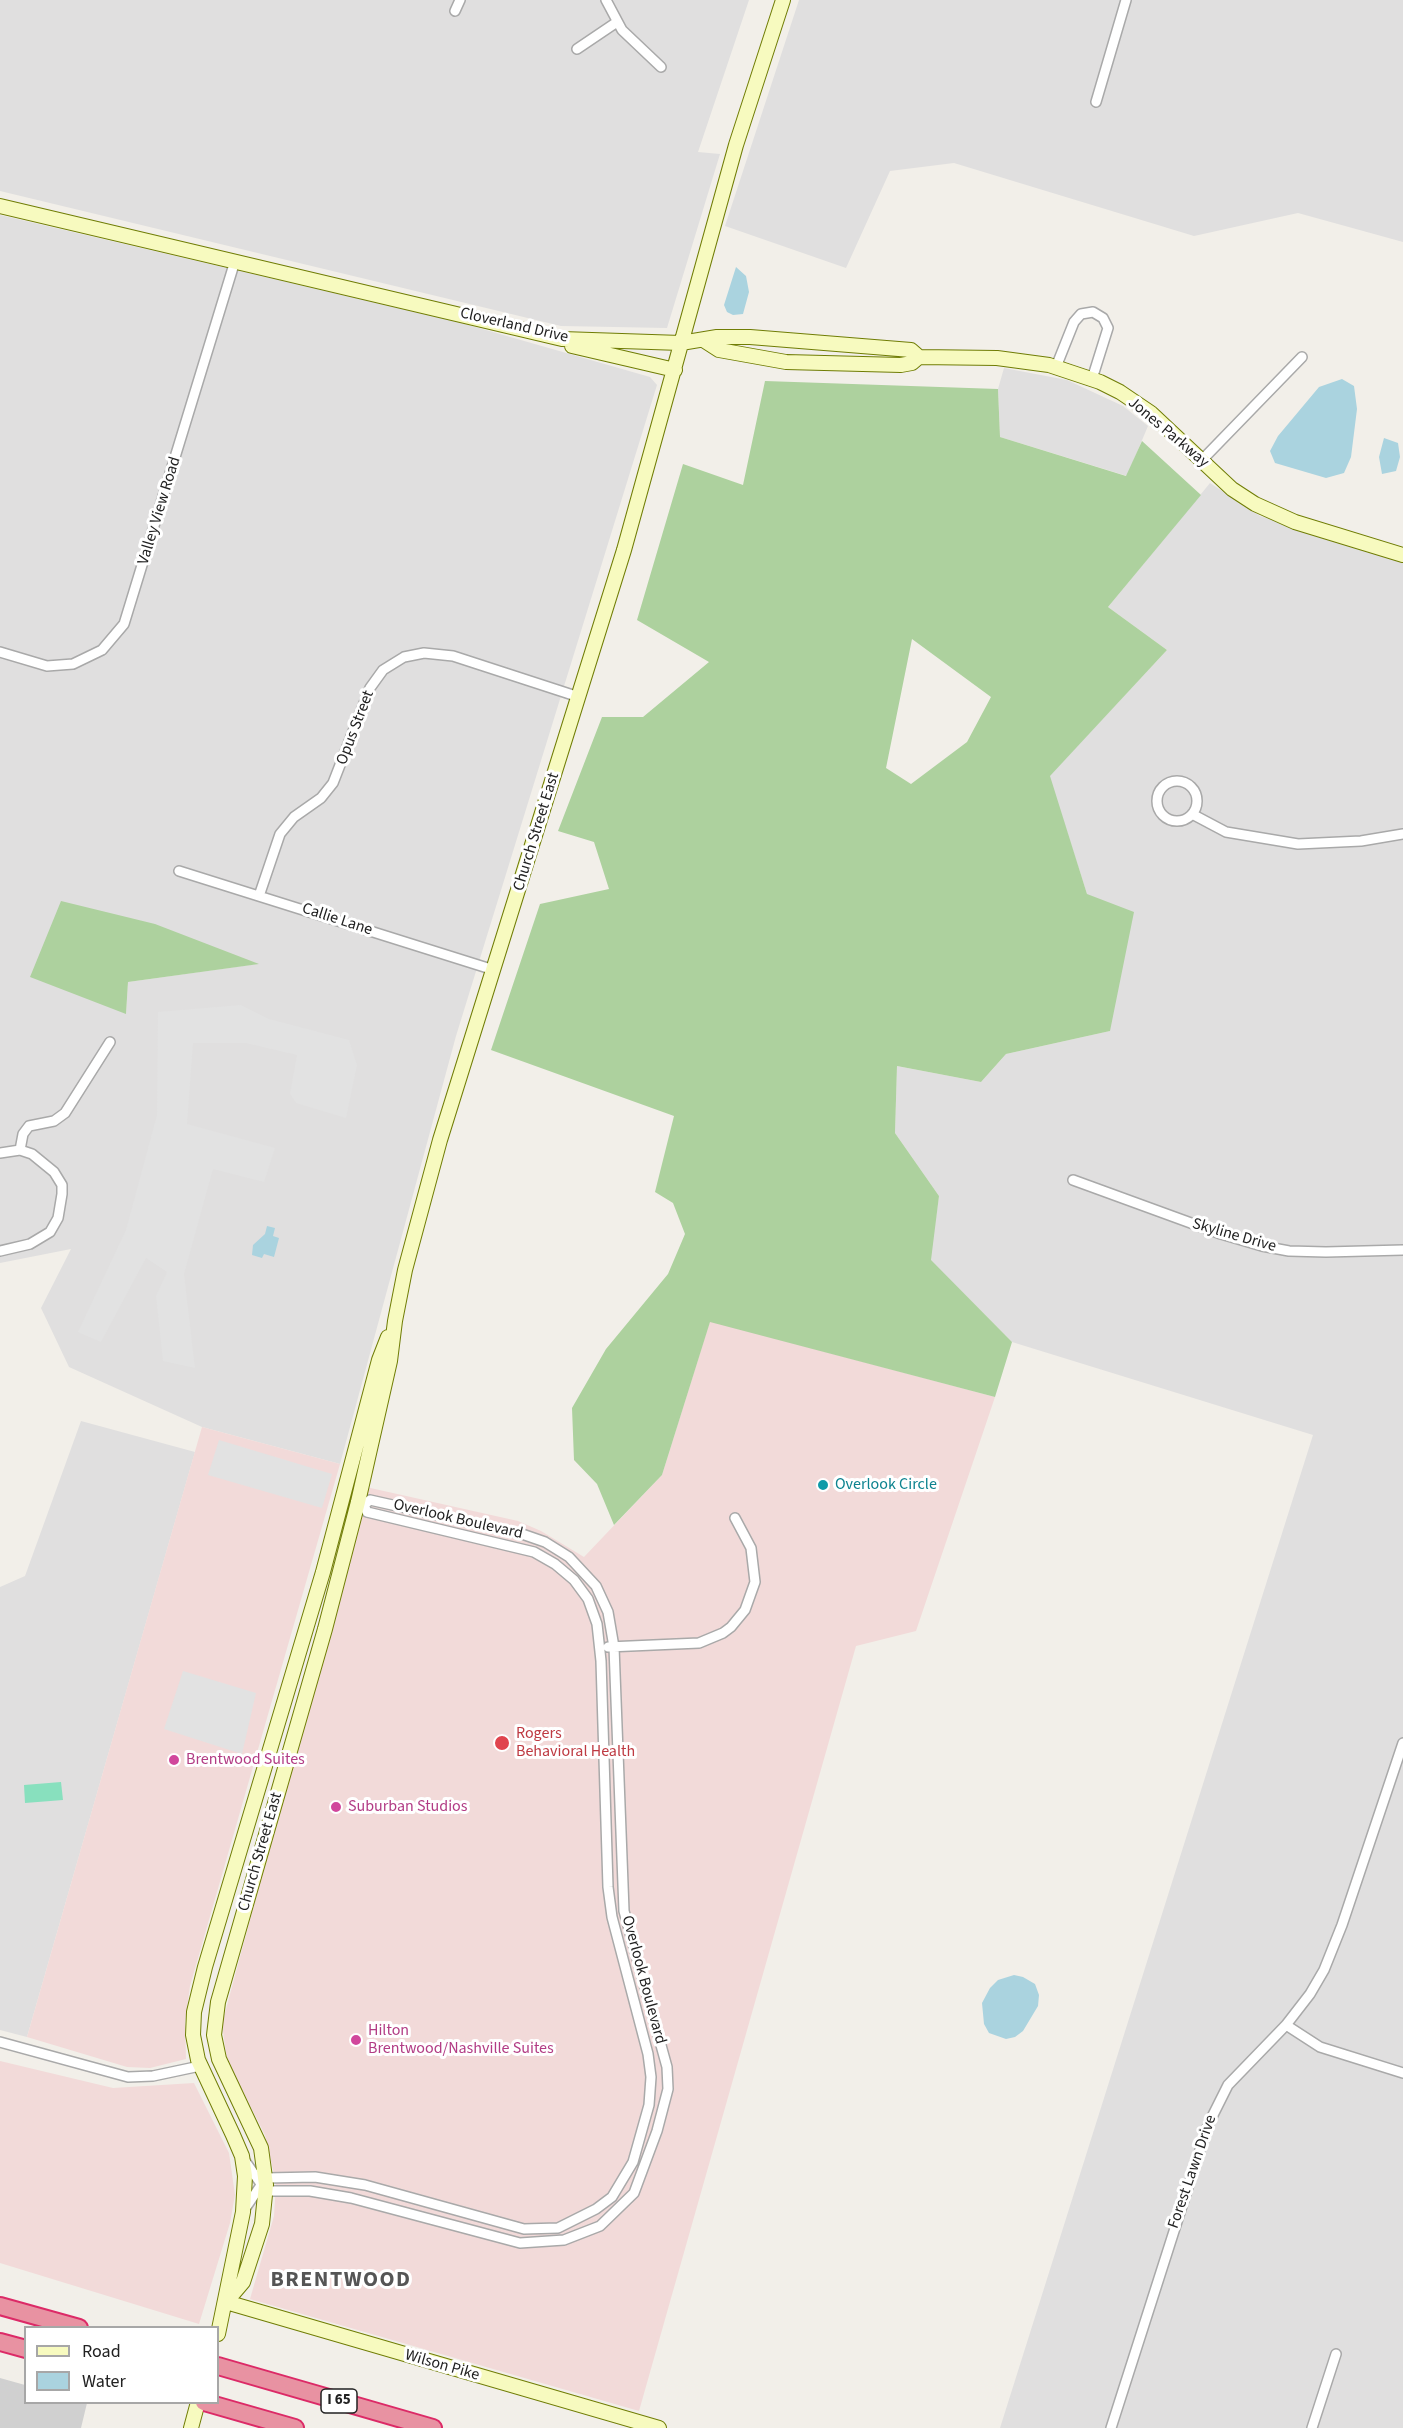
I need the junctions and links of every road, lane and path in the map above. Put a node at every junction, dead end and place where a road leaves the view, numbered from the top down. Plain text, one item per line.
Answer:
1 (460, 0) edge
2 (606, 0) edge
3 (783, 0) edge
4 (1126, 0) edge
5 (455, 10) dead end
6 (617, 22) junction
7 (577, 49) dead end
8 (661, 67) dead end
9 (1096, 102) dead end
10 (0, 206) edge
11 (235, 261) junction
12 (547, 336) junction
13 (705, 341) junction
14 (681, 343) junction
15 (919, 357) junction
16 (1302, 357) dead end
17 (1056, 367) junction
18 (675, 370) junction
19 (1092, 378) junction
20 (1202, 460) junction
21 (1403, 555) edge
22 (0, 652) edge
23 (579, 697) junction
24 (1192, 814) junction
25 (1403, 834) edge
26 (179, 871) dead end
27 (259, 896) junction
28 (494, 970) junction
29 (110, 1042) dead end
30 (20, 1150) junction
31 (0, 1153) edge
32 (1073, 1180) dead end
33 (0, 1251) edge
34 (1403, 1251) edge
35 (394, 1321) junction
36 (361, 1504) junction
37 (735, 1518) dead end
38 (600, 1647) junction
39 (614, 1647) junction
40 (1403, 1743) edge
41 (1286, 2025) junction
42 (0, 2042) edge
43 (200, 2066) junction
44 (1403, 2073) edge
45 (242, 2156) junction
46 (264, 2185) junction
47 (243, 2212) junction
48 (226, 2302) junction
49 (0, 2306) edge
50 (72, 2326) edge
51 (219, 2330) edge
52 (0, 2342) edge
53 (24, 2348) edge
54 (0, 2351) edge
55 (1336, 2354) dead end
56 (24, 2357) edge
57 (219, 2366) edge
58 (198, 2404) edge
59 (208, 2404) edge
60 (191, 2428) edge
61 (295, 2428) edge
62 (433, 2428) edge
63 (659, 2428) edge
64 (1111, 2428) edge
65 (1312, 2428) edge

1 - 5 street
2 - 6 street
3 - 14 main road
4 - 9 street
6 - 7 street
6 - 8 street
10 - 11 main road, Cloverland Drive
11 - 12 main road, Cloverland Drive
11 - 22 street, Valley View Road
12 - 14 main road, Cloverland Drive
12 - 18 main road
13 - 14 main road, Jones Parkway
13 - 15 main road, Jones Parkway
13 - 15 main road, Jones Parkway
14 - 18 main road, Church Street East
15 - 17 main road, Jones Parkway
16 - 20 street
17 - 19 main road, Jones Parkway
17 - 19 street
18 - 23 main road, Church Street East
19 - 20 main road, Jones Parkway
20 - 21 main road, Jones Parkway
23 - 27 street, Opus Street
23 - 28 main road, Church Street East
24 - 24 street
24 - 25 street
26 - 27 street, Callie Lane
27 - 28 street, Callie Lane
28 - 35 main road, Church Street East
29 - 30 street
30 - 31 street
30 - 33 street
32 - 34 street, Skyline Drive
35 - 36 main road, Church Street East
35 - 43 main road, Church Street East
36 - 38 street, Overlook Boulevard
36 - 39 street, Overlook Boulevard
36 - 46 main road, Church Street East
37 - 39 street
38 - 39 street
38 - 46 street, Overlook Boulevard
39 - 46 street, Overlook Boulevard
40 - 41 street, Forest Lawn Drive
41 - 44 street
41 - 64 street, Forest Lawn Drive
42 - 43 street
43 - 45 main road, Church Street East
45 - 46 street
45 - 47 main road, Church Street East
46 - 47 street
46 - 48 main road, Church Street East
47 - 48 main road, Church Street East
48 - 51 main road, Church Street East
48 - 63 main road, Wilson Pike
49 - 50 highway
52 - 53 highway
54 - 56 highway
55 - 65 street
57 - 62 highway, I 65
58 - 60 main road
59 - 61 highway

